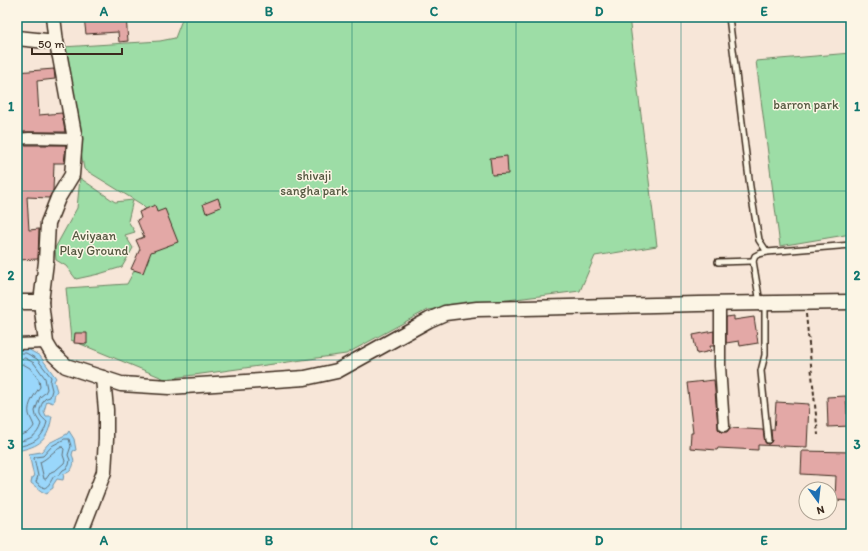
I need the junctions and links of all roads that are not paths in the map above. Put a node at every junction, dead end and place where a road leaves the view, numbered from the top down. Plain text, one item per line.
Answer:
1 (53, 17) edge
2 (729, 17) edge
3 (17, 38) edge
4 (56, 42) junction
5 (17, 139) edge
6 (75, 139) junction
7 (851, 245) edge
8 (767, 252) junction
9 (753, 261) junction
10 (718, 262) dead end
11 (17, 302) edge
12 (41, 302) junction
13 (851, 302) edge
14 (763, 303) junction
15 (720, 304) junction
16 (46, 343) junction
17 (17, 344) edge
18 (103, 378) junction
19 (724, 426) dead end
20 (768, 440) dead end
21 (80, 534) edge

1 - 4 street
2 - 8 lane
3 - 4 street
4 - 6 street
5 - 6 street
6 - 12 street
7 - 8 lane
8 - 9 lane
9 - 10 lane
9 - 14 lane
11 - 12 street
12 - 16 street
13 - 14 street
14 - 15 street
14 - 20 lane
15 - 18 street
15 - 19 street
16 - 17 street
16 - 18 street
18 - 21 street

